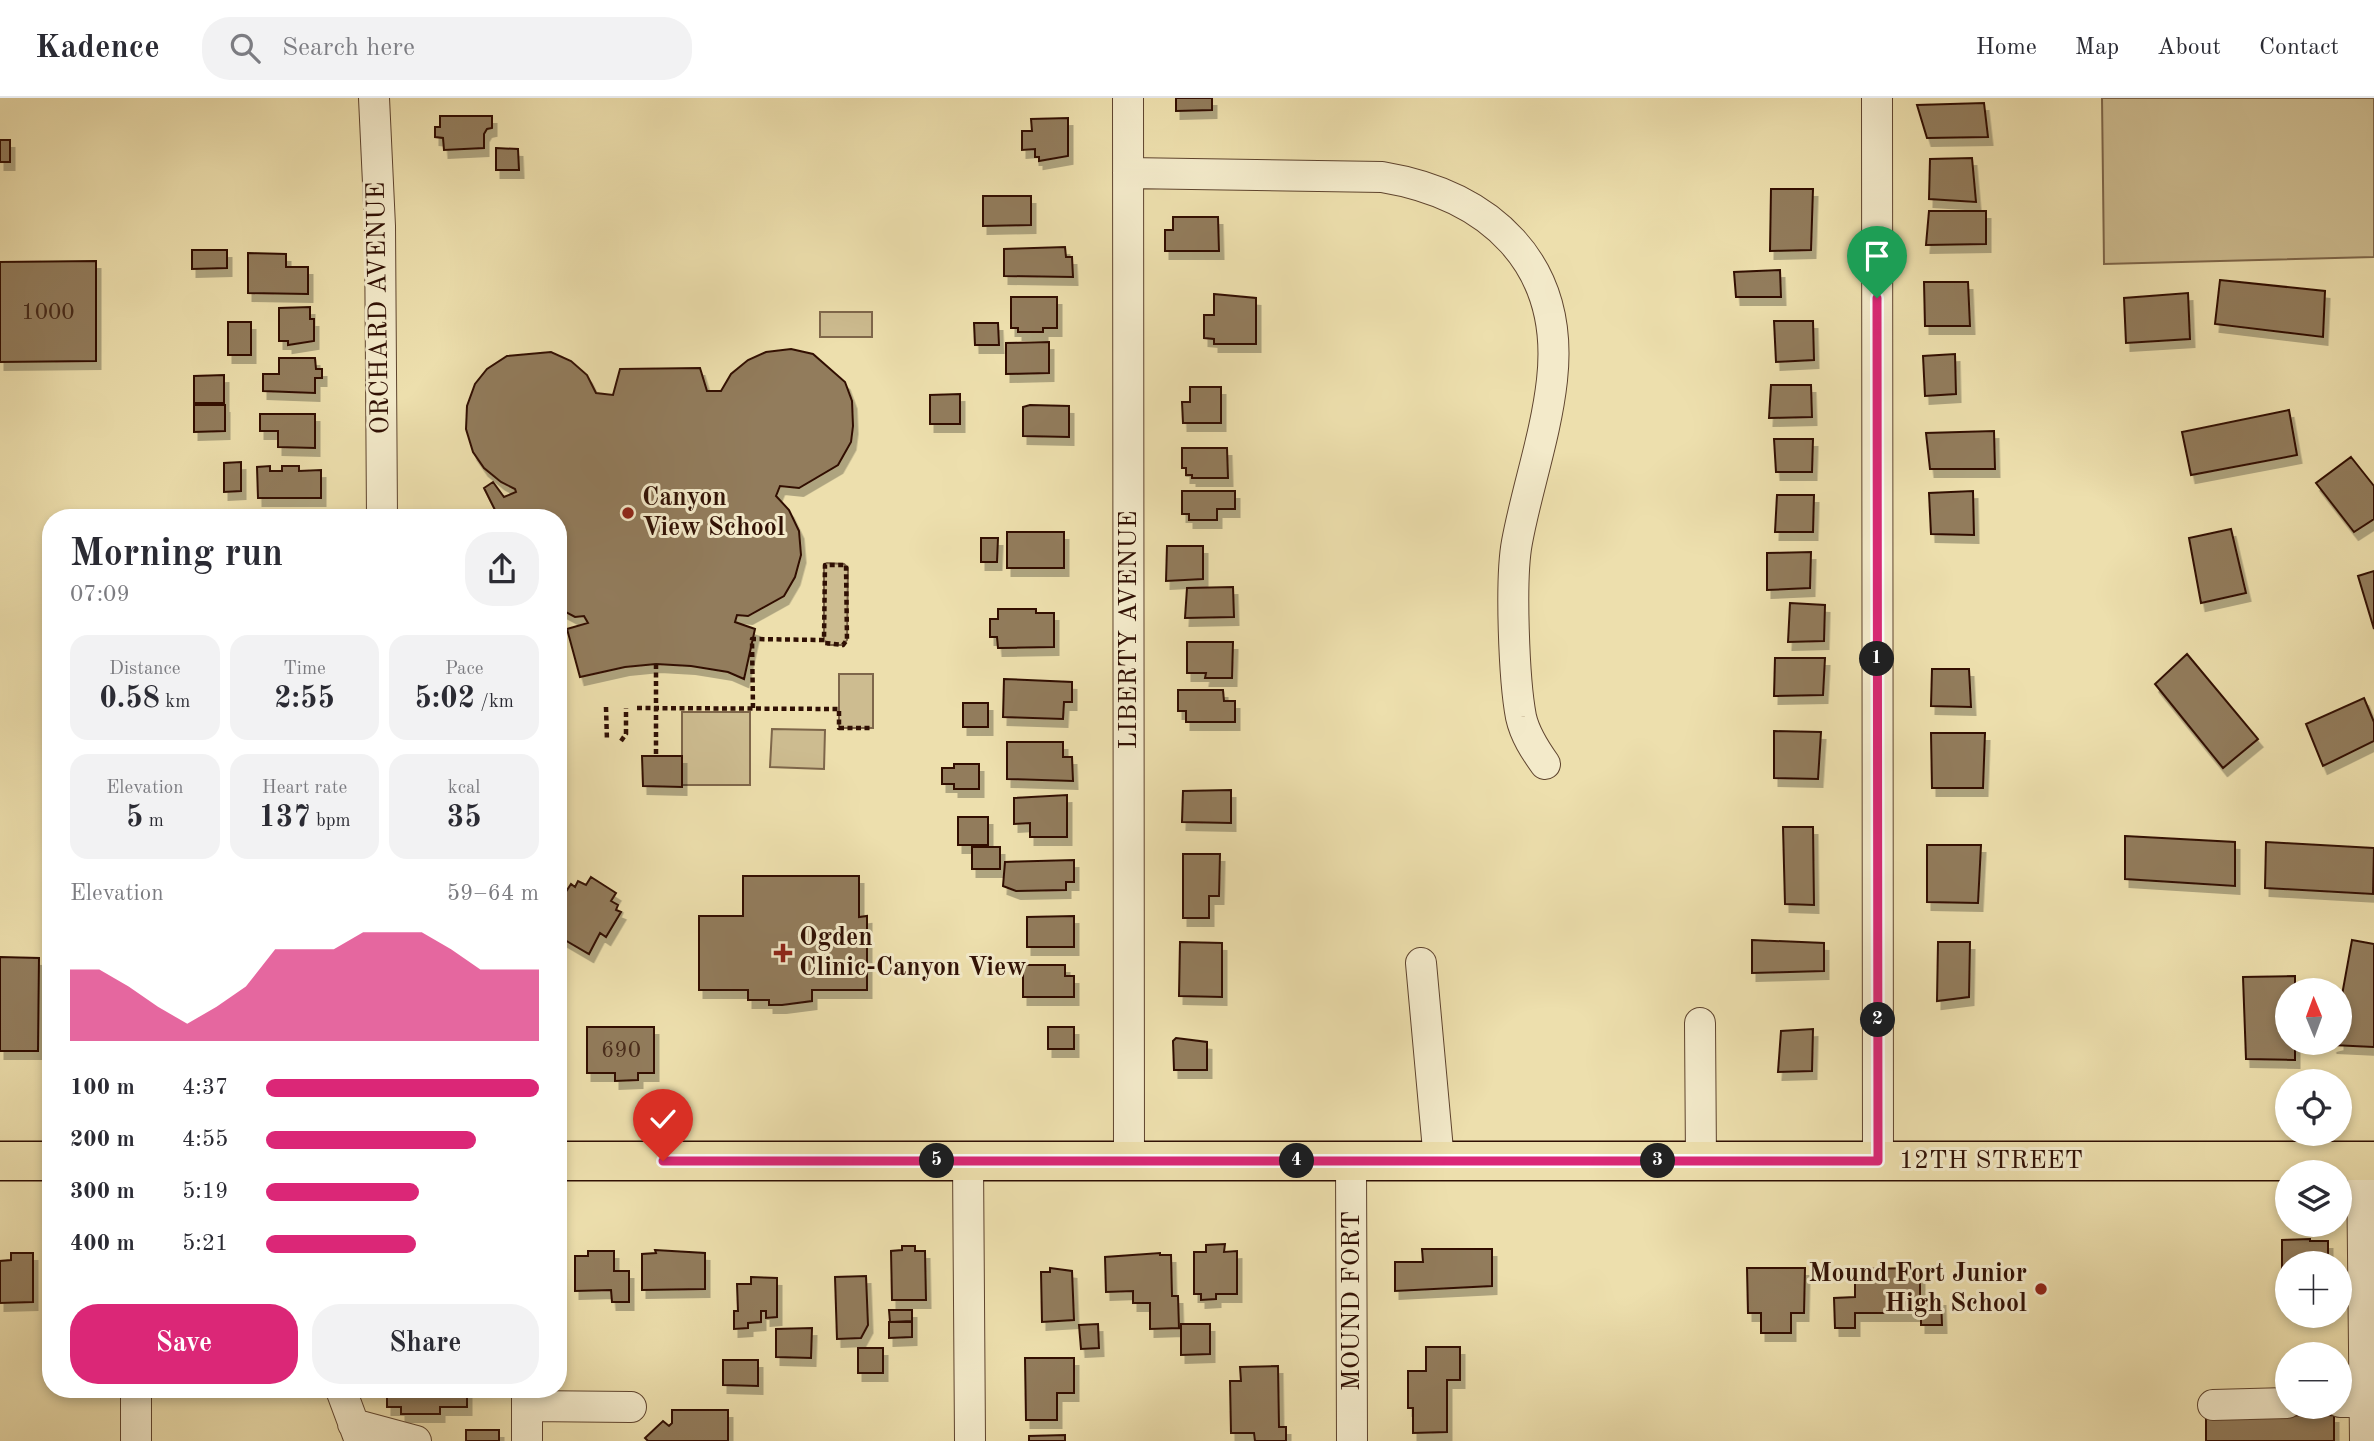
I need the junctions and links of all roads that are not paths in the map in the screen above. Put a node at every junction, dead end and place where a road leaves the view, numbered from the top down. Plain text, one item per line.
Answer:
1 (374, 98) edge
2 (1128, 98) edge
3 (1877, 98) edge
4 (1128, 173) junction
5 (382, 509) edge
6 (1545, 764) dead end
7 (1420, 963) dead end
8 (1700, 1023) dead end
9 (0, 1161) edge
10 (42, 1161) edge
11 (567, 1161) edge
12 (968, 1161) junction
13 (1129, 1161) junction
14 (1351, 1161) junction
15 (1439, 1161) junction
16 (1701, 1161) junction
17 (1878, 1161) junction
18 (2368, 1161) edge
19 (2369, 1317) edge
20 (136, 1398) edge
21 (344, 1398) edge
22 (527, 1398) edge
23 (2352, 1402) edge
24 (2275, 1403) edge
25 (2213, 1405) dead end
26 (631, 1407) dead end
27 (356, 1433) edge
28 (136, 1441) edge
29 (415, 1441) edge
30 (527, 1441) edge
31 (970, 1441) edge
32 (1352, 1441) edge
33 (2365, 1441) edge

1 - 5 street, ORCHARD AVENUE
2 - 4 street, LIBERTY AVENUE
3 - 17 street
4 - 6 street
4 - 13 street, LIBERTY AVENUE
7 - 15 street
8 - 16 street
9 - 10 main road
11 - 12 main road, 12TH STREET
12 - 13 main road, 12TH STREET
12 - 31 street
13 - 14 main road, 12TH STREET
14 - 15 main road, 12TH STREET
14 - 32 street, MOUND FORT
15 - 16 main road, 12TH STREET
16 - 17 main road, 12TH STREET
17 - 18 main road, 12TH STREET
18 - 19 street
19 - 23 street
20 - 28 street
21 - 27 street
22 - 26 street
22 - 30 street
23 - 33 street
24 - 25 street
27 - 29 street

